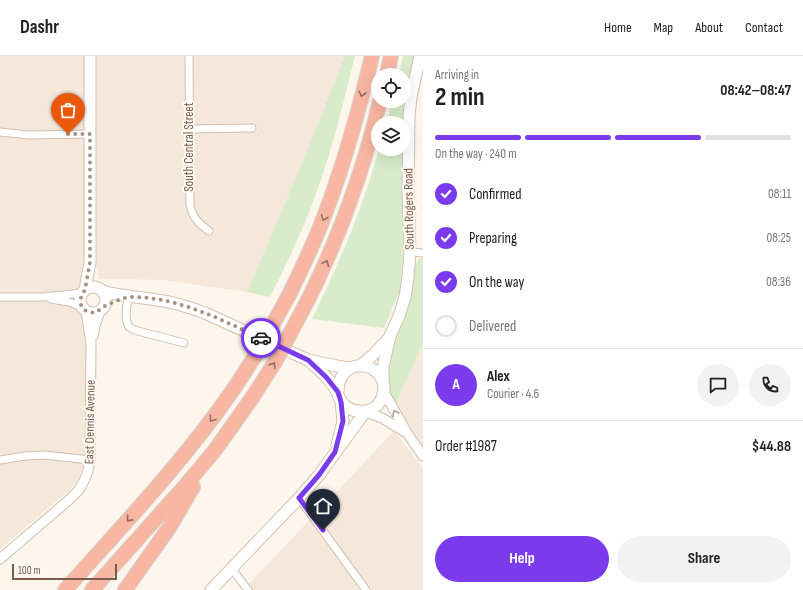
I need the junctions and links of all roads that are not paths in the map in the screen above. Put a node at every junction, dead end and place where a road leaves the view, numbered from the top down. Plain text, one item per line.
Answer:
1 (90, 56) edge
2 (189, 56) edge
3 (372, 56) edge
4 (391, 56) edge
5 (420, 56) edge
6 (388, 68) edge
7 (378, 108) edge
8 (252, 128) dead end
9 (189, 129) junction
10 (0, 132) edge
11 (90, 134) junction
12 (209, 231) dead end
13 (410, 252) junction
14 (423, 253) edge
15 (90, 262) junction
16 (100, 290) junction
17 (83, 292) junction
18 (43, 297) junction
19 (129, 297) junction
20 (0, 298) edge
21 (84, 309) junction
22 (102, 309) junction
23 (390, 336) junction
24 (91, 343) junction
25 (184, 343) dead end
26 (308, 360) junction
27 (356, 367) junction
28 (382, 381) junction
29 (384, 392) junction
30 (340, 397) junction
31 (366, 412) junction
32 (406, 433) junction
33 (215, 450) junction
34 (335, 452) junction
35 (423, 456) edge
36 (0, 460) edge
37 (90, 460) junction
38 (299, 498) junction
39 (0, 559) edge
40 (85, 568) junction
41 (232, 569) junction
42 (58, 590) edge
43 (65, 590) edge
44 (92, 590) edge
45 (125, 590) edge
46 (211, 590) edge
47 (248, 590) edge
48 (366, 590) edge

1 - 11 main road
2 - 9 street, South Central Street
3 -> 40 highway, bridge
4 - 6 highway
5 - 13 main road, South Rogers Road
33 -> 7 highway, bridge
8 - 9 street
9 - 12 street, South Central Street
10 - 11 street
11 - 15 main road
13 - 14 street
13 - 23 main road, South Rogers Road
15 - 16 main road
15 - 17 main road
16 - 17 main road
16 - 19 main road
16 - 22 main road
17 - 18 street
17 - 21 main road
18 - 20 street
18 - 21 street
19 - 22 main road
19 - 25 street
19 - 26 main road
21 - 22 main road
21 - 24 street, East Dennis Avenue
22 - 24 street, East Dennis Avenue
23 - 27 main road
23 - 28 main road
24 - 37 street, East Dennis Avenue
26 - 27 main road
26 - 30 main road
27 - 28 main road
27 - 30 main road
28 - 29 main road
29 - 31 main road
32 -> 29 street
30 - 31 main road
30 - 34 main road
31 - 32 street
31 - 34 main road
32 - 35 street
33 - 44 highway
33 - 45 highway
34 - 38 main road
36 - 37 street
37 - 39 street, East Dennis Avenue
38 - 41 main road
38 - 48 street
40 - 42 highway
40 - 43 highway
41 - 46 main road
41 - 47 street

